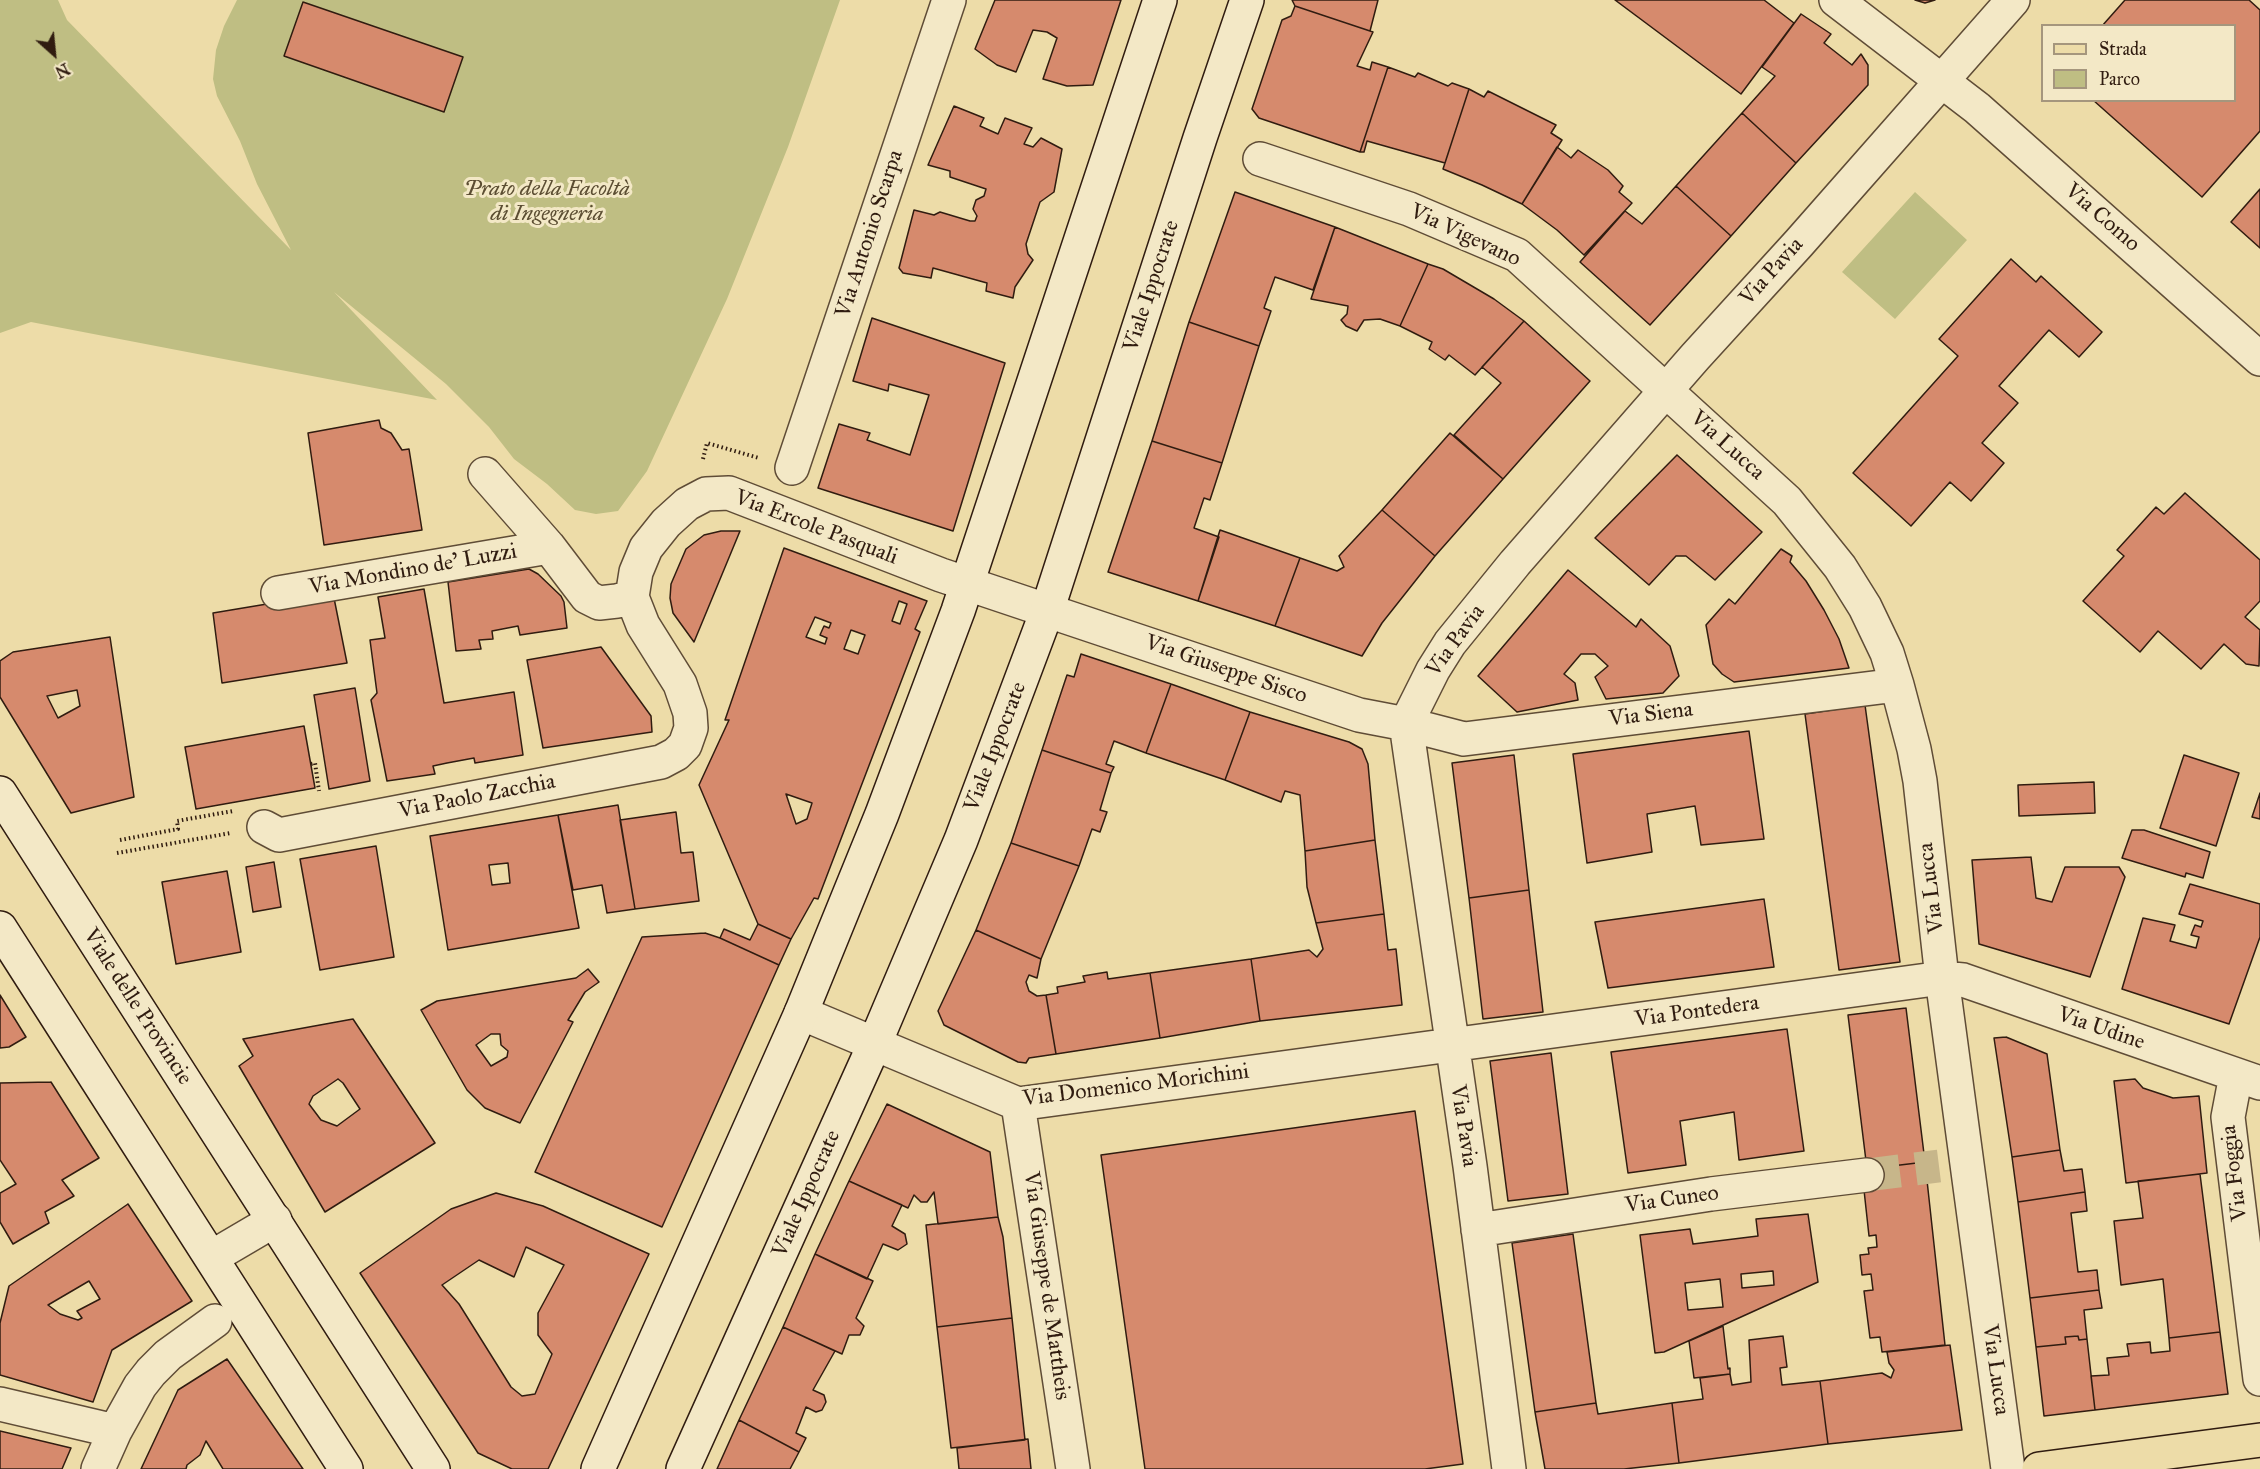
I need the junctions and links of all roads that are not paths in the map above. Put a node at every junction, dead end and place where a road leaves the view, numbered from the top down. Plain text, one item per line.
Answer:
1 (949, 0) edge
2 (1160, 0) edge
3 (1247, 0) edge
4 (1836, 0) edge
5 (2013, 0) edge
6 (1943, 80) junction
7 (1260, 159) dead end
8 (2260, 359) edge
9 (1666, 391) junction
10 (792, 468) dead end
11 (485, 474) dead end
12 (549, 547) junction
13 (967, 584) junction
14 (278, 593) dead end
15 (632, 597) junction
16 (1047, 611) junction
17 (1897, 685) junction
18 (1406, 724) junction
19 (0, 793) edge
20 (253, 818) road end
21 (0, 928) edge
22 (1942, 978) junction
23 (801, 1013) junction
24 (875, 1043) junction
25 (1451, 1045) junction
26 (2248, 1079) edge
27 (1018, 1104) junction
28 (1867, 1175) tunnel mouth
29 (275, 1220) junction
30 (1478, 1230) junction
31 (212, 1257) junction
32 (215, 1321) dead end
33 (2260, 1379) edge
34 (0, 1404) edge
35 (115, 1431) junction
36 (2260, 1440) edge
37 (98, 1469) edge
38 (345, 1469) edge
39 (433, 1469) edge
40 (598, 1469) edge
41 (683, 1469) edge
42 (1072, 1469) edge
43 (1509, 1469) edge
44 (2008, 1469) edge
45 (2039, 1469) edge

1 - 10 street, Via Antonio Scarpa
2 - 13 street
3 - 16 street, Viale Ippocrate
4 - 6 street, Via Como
5 - 6 street, Via Pavia
6 - 8 street, Via Como
6 - 9 street, Via Pavia
7 - 9 street, Via Vigevano
9 - 17 street, Via Lucca
9 - 18 street, Via Pavia
11 - 12 street
12 - 14 street, Via Mondino de' Luzzi
12 - 15 street
13 - 15 street, Via Ercole Pasquali
13 - 16 street, Via Ercole Pasquali
13 - 23 street
15 - 20 street, Via Paolo Zacchia
16 - 18 street, Via Giuseppe Sisco
16 - 24 street, Viale Ippocrate
17 - 18 street, Via Siena
17 - 22 street, Via Lucca
18 - 25 street, Via Pavia
19 - 29 street, Viale delle Provincie
21 - 31 street
22 - 25 street, Via Pontedera
22 - 26 street, Via Udine
22 - 44 street, Via Lucca
23 - 24 street, Via Domenico Morichini
23 - 40 street
24 - 27 street, Via Domenico Morichini
24 - 41 street, Viale Ippocrate
25 - 27 street, Via Domenico Morichini
25 - 30 street, Via Pavia
26 - 33 street, Via Foggia
27 - 42 street, Via Giuseppe de Mattheis
28 - 30 street, Via Cuneo
29 - 31 street
29 - 39 street, Viale delle Provincie
30 - 43 street, Via Pavia
31 - 38 street
32 - 35 street
34 - 35 street
35 - 37 street
36 - 45 main road

